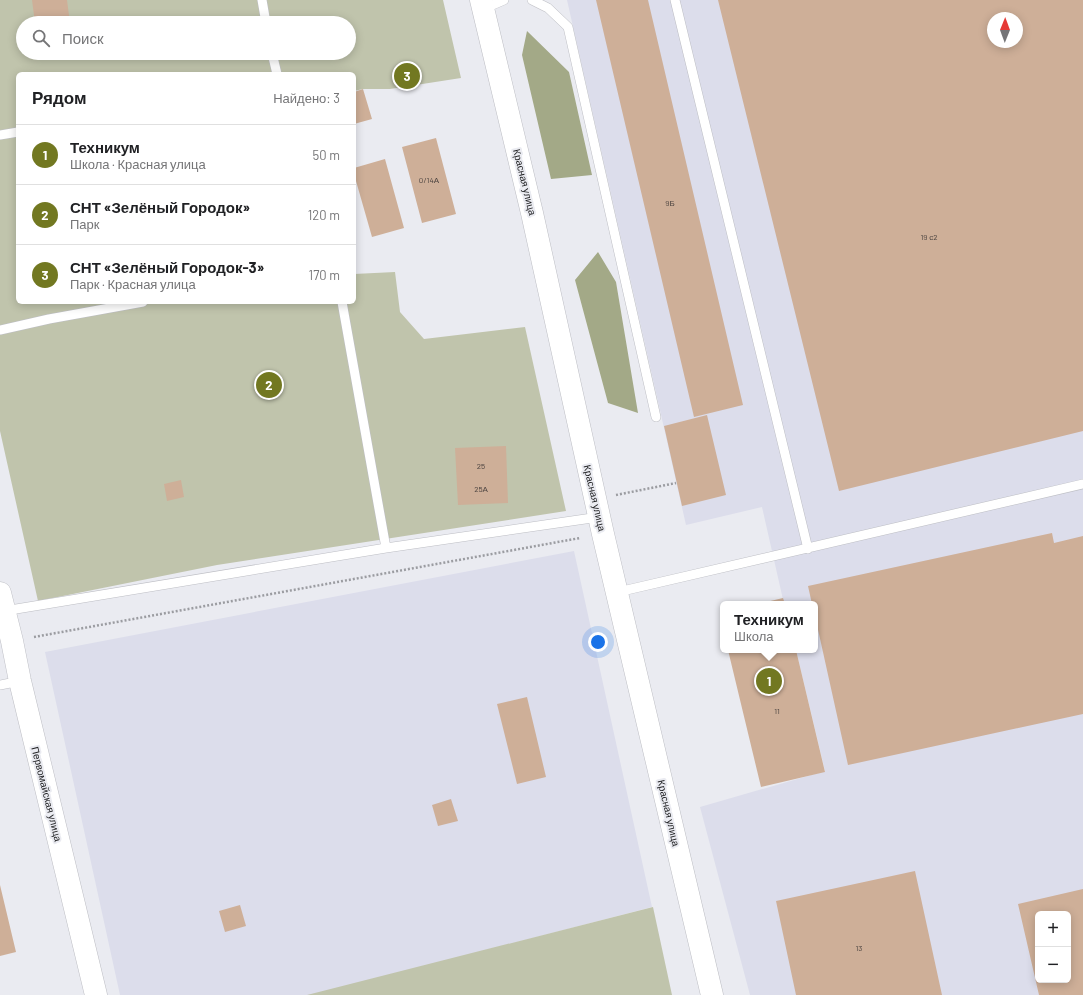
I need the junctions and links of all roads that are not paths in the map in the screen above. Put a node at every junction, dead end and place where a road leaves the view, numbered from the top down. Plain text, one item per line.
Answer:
1 (262, 0) edge
2 (504, 0) edge
3 (532, 0) edge
4 (675, 0) edge
5 (482, 5) edge
6 (265, 16) edge
7 (274, 60) edge
8 (277, 72) edge
9 (16, 132) edge
10 (0, 135) edge
11 (132, 304) edge
12 (342, 304) edge
13 (0, 330) edge
14 (656, 417) dead end
15 (1083, 484) edge
16 (601, 526) junction
17 (386, 548) junction
18 (808, 548) junction
19 (618, 592) junction
20 (2, 602) edge
21 (10, 683) edge
22 (96, 995) edge
23 (712, 995) edge

1 - 6 lane
2 - 5 lane
3 - 14 lane
4 - 18 lane
5 - 16 main road, Красная улица
7 - 8 lane
9 - 10 lane
11 - 13 lane
12 - 17 lane
15 - 18 lane
16 - 17 lane
16 - 19 main road, Красная улица
17 - 20 lane
18 - 19 lane
19 - 23 main road, Красная улица
20 - 21 main road, Первомайская улица
21 - 22 main road, Первомайская улица

